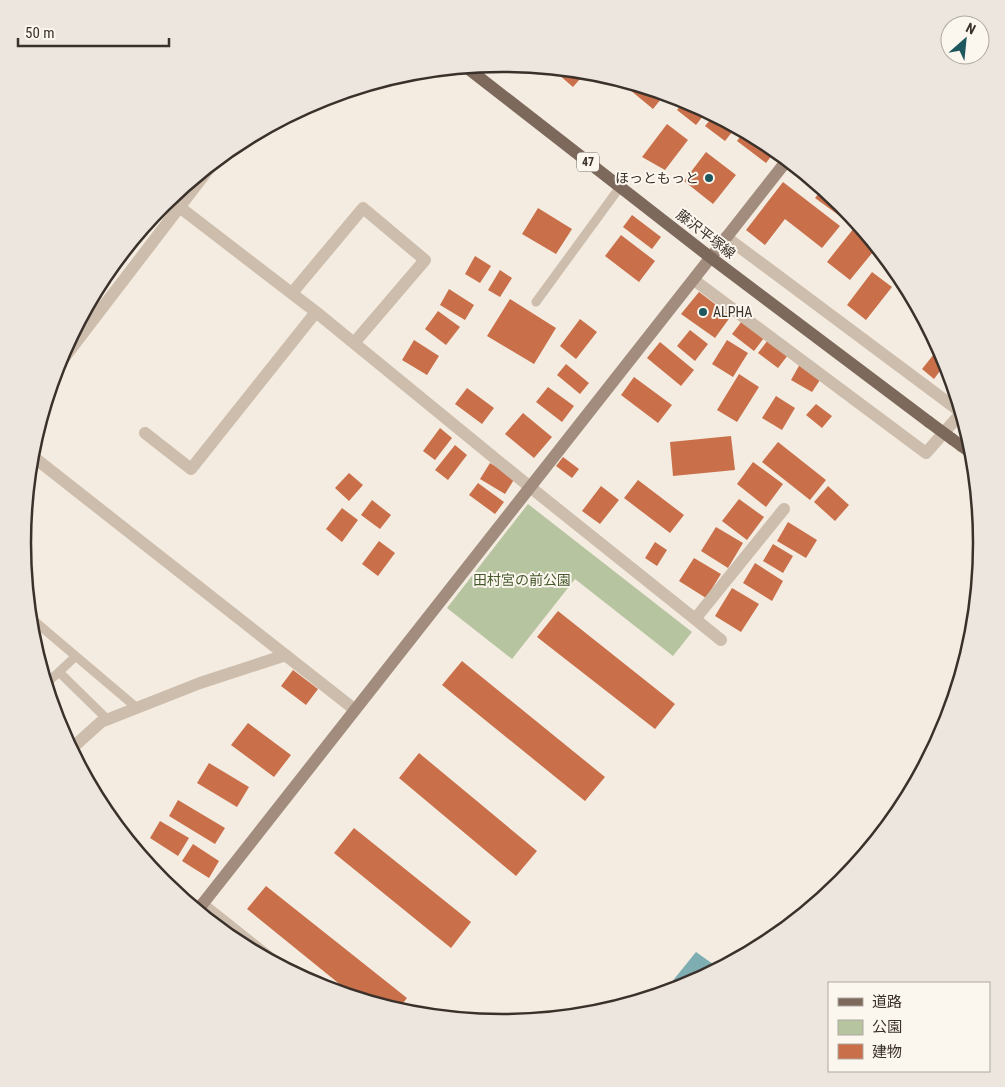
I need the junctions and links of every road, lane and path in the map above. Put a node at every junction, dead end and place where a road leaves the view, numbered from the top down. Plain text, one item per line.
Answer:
1 (474, 73) edge
2 (783, 166) edge
3 (620, 187) junction
4 (175, 204) edge
5 (169, 210) edge
6 (726, 237) junction
7 (710, 257) junction
8 (694, 280) junction
9 (292, 293) junction
10 (536, 302) dead end
11 (316, 312) junction
12 (80, 334) edge
13 (354, 343) junction
14 (953, 407) edge
15 (957, 419) edge
16 (145, 433) dead end
17 (961, 440) edge
18 (39, 461) edge
19 (530, 487) junction
20 (784, 509) dead end
21 (695, 619) junction
22 (38, 624) edge
23 (721, 640) dead end
24 (286, 655) junction
25 (76, 656) junction
26 (59, 672) junction
27 (51, 679) edge
28 (137, 708) junction
29 (354, 709) junction
30 (108, 720) junction
31 (76, 744) edge
32 (201, 905) edge

1 - 3 main road, 藤沢平塚線 / 47
2 - 6 street
3 - 7 main road, 藤沢平塚線 / 47
3 - 10 lane
4 - 9 street
5 - 12 street
6 - 7 street
6 - 14 street
7 - 8 street
7 - 17 main road, 藤沢平塚線 / 47, bridge
8 - 15 street
8 - 19 street
9 - 11 street
9 - 13 street
11 - 13 street
11 - 16 street
13 - 19 street
18 - 24 street
19 - 21 street
19 - 29 street
20 - 21 street
21 - 23 street
22 - 25 lane
24 - 28 street
24 - 29 street
25 - 26 lane
25 - 28 lane
26 - 27 lane
26 - 30 lane
28 - 30 street
29 - 32 street
30 - 31 street

